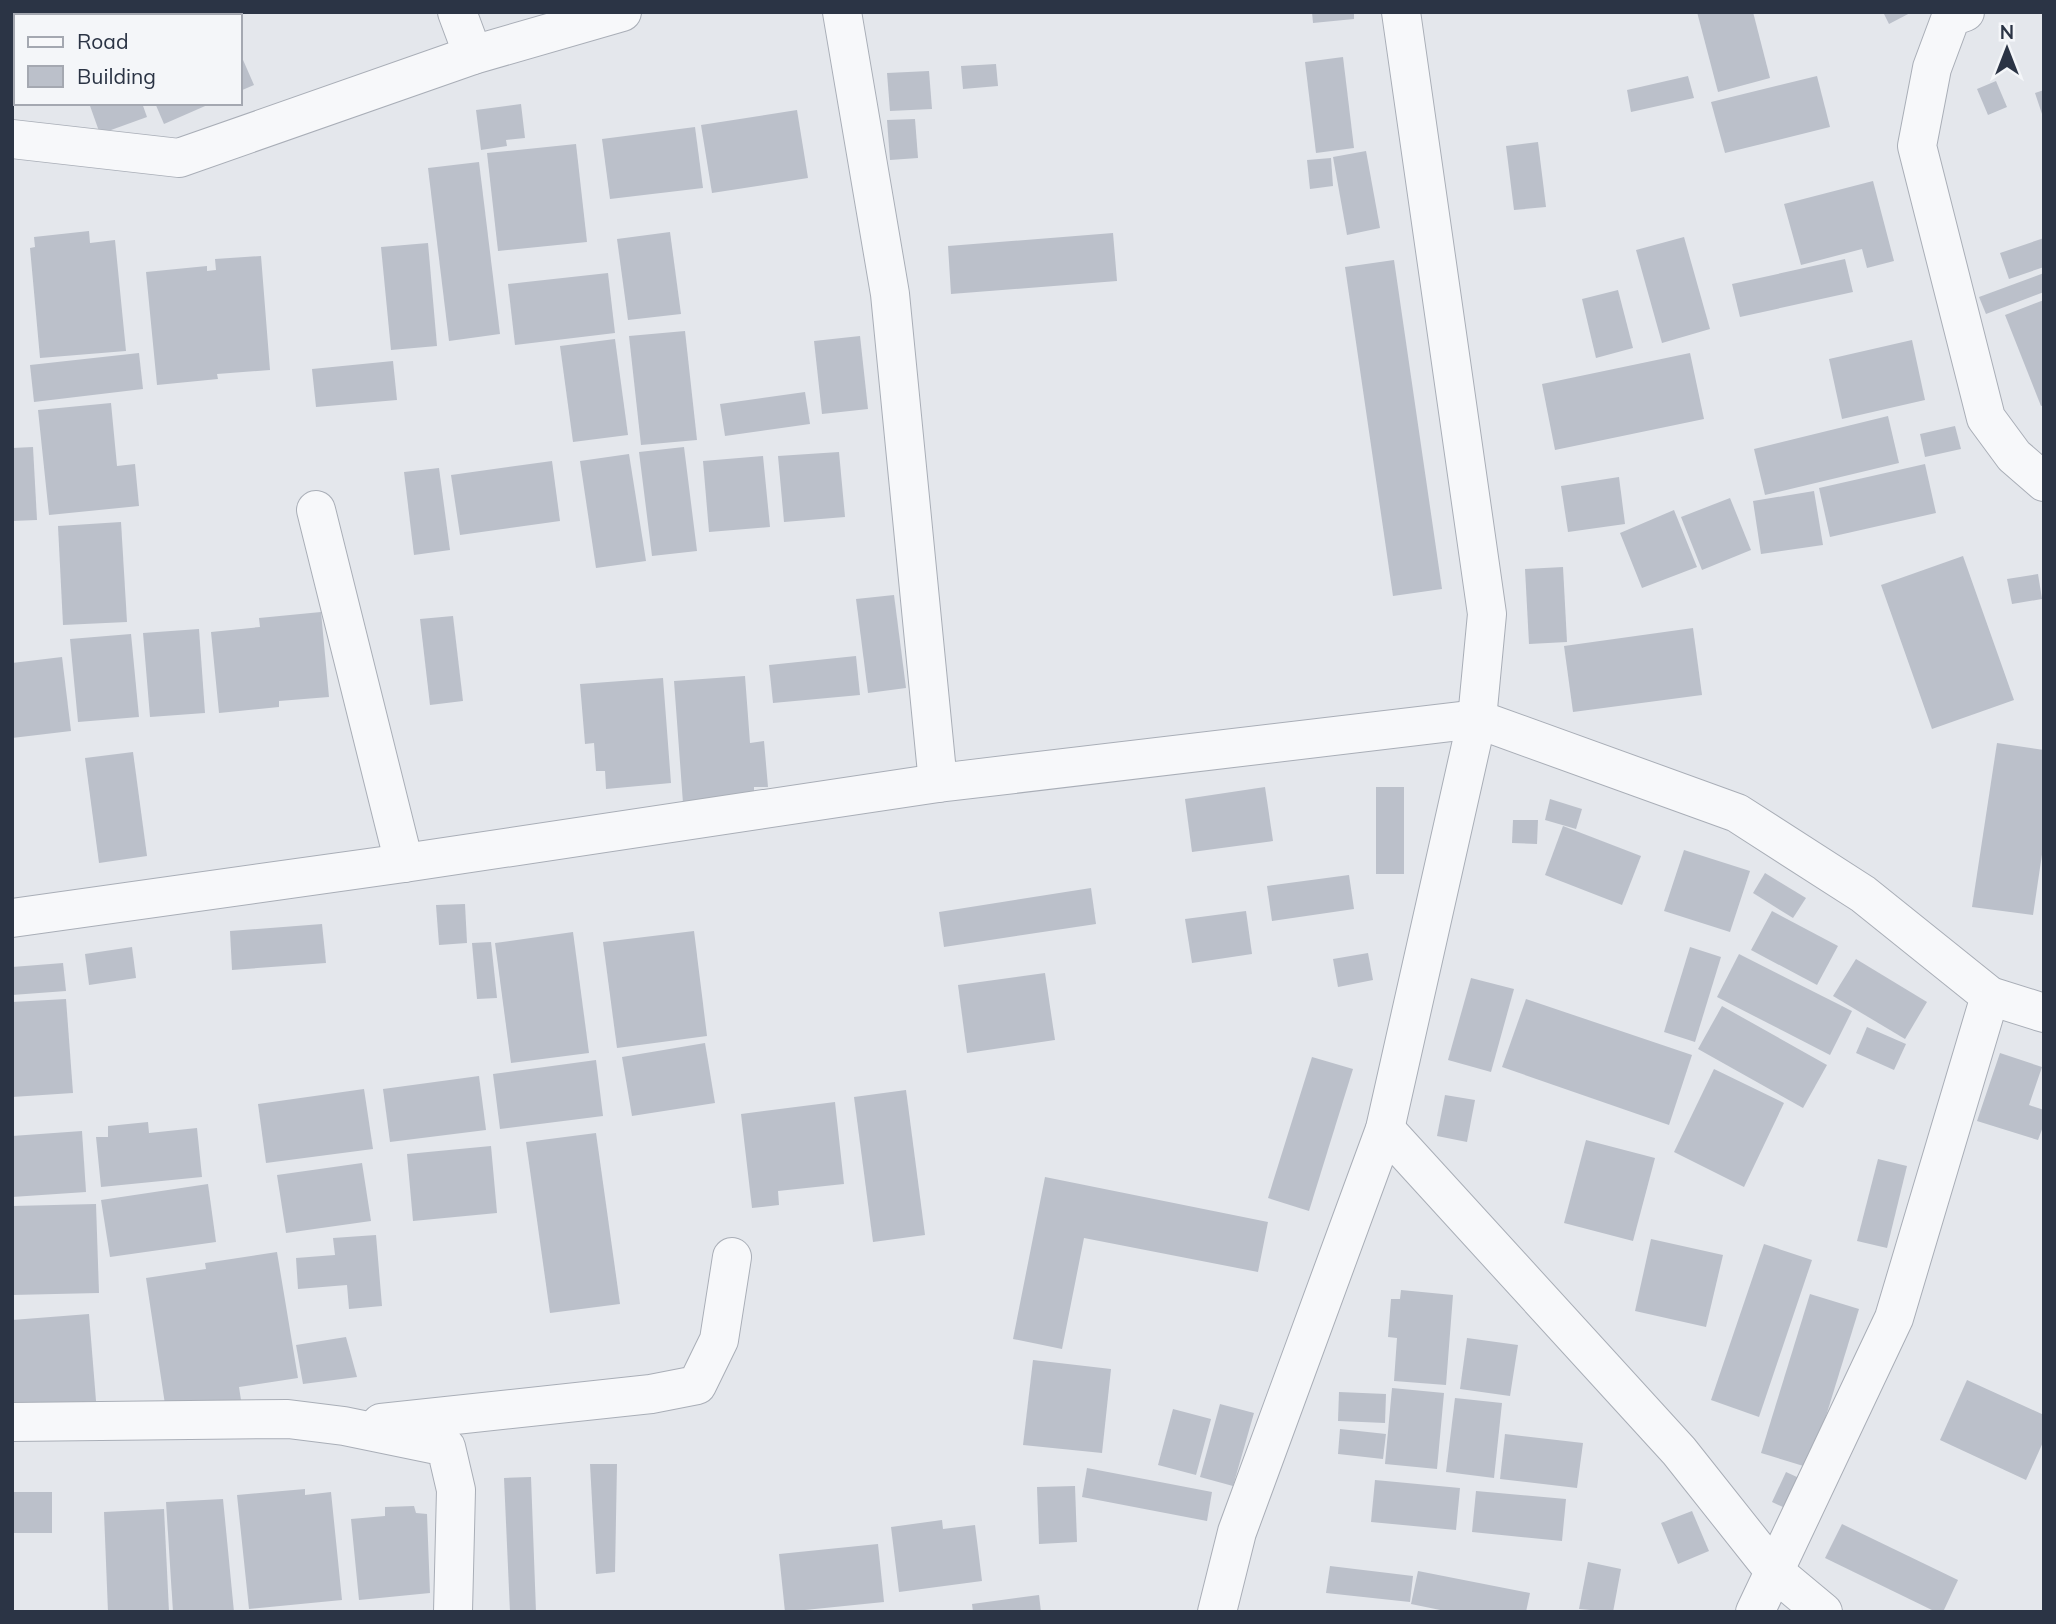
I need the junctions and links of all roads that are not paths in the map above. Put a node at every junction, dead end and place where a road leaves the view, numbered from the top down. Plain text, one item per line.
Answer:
1 (457, 12) edge
2 (622, 12) edge
3 (842, 12) edge
4 (1401, 12) edge
5 (1965, 12) edge
6 (473, 55) junction
7 (12, 138) edge
8 (2044, 482) edge
9 (316, 510) dead end
10 (1477, 719) junction
11 (938, 783) junction
12 (404, 863) junction
13 (12, 918) edge
14 (1990, 996) junction
15 (2044, 1013) edge
16 (1385, 1129) junction
17 (733, 1257) dead end
18 (12, 1422) edge
19 (344, 1426) junction
20 (1774, 1572) junction
21 (453, 1612) edge
22 (1217, 1612) edge
23 (1755, 1612) edge
24 (1823, 1612) edge

1 - 6 street
2 - 6 street
3 - 11 street
4 - 10 street
5 - 8 street
6 - 7 street
9 - 12 street
10 - 11 street
10 - 14 street
10 - 16 street
11 - 12 street
12 - 13 street
14 - 15 street
14 - 20 street
16 - 20 street
16 - 22 street
17 - 19 street
18 - 19 street
19 - 21 street
20 - 23 street
20 - 24 street

